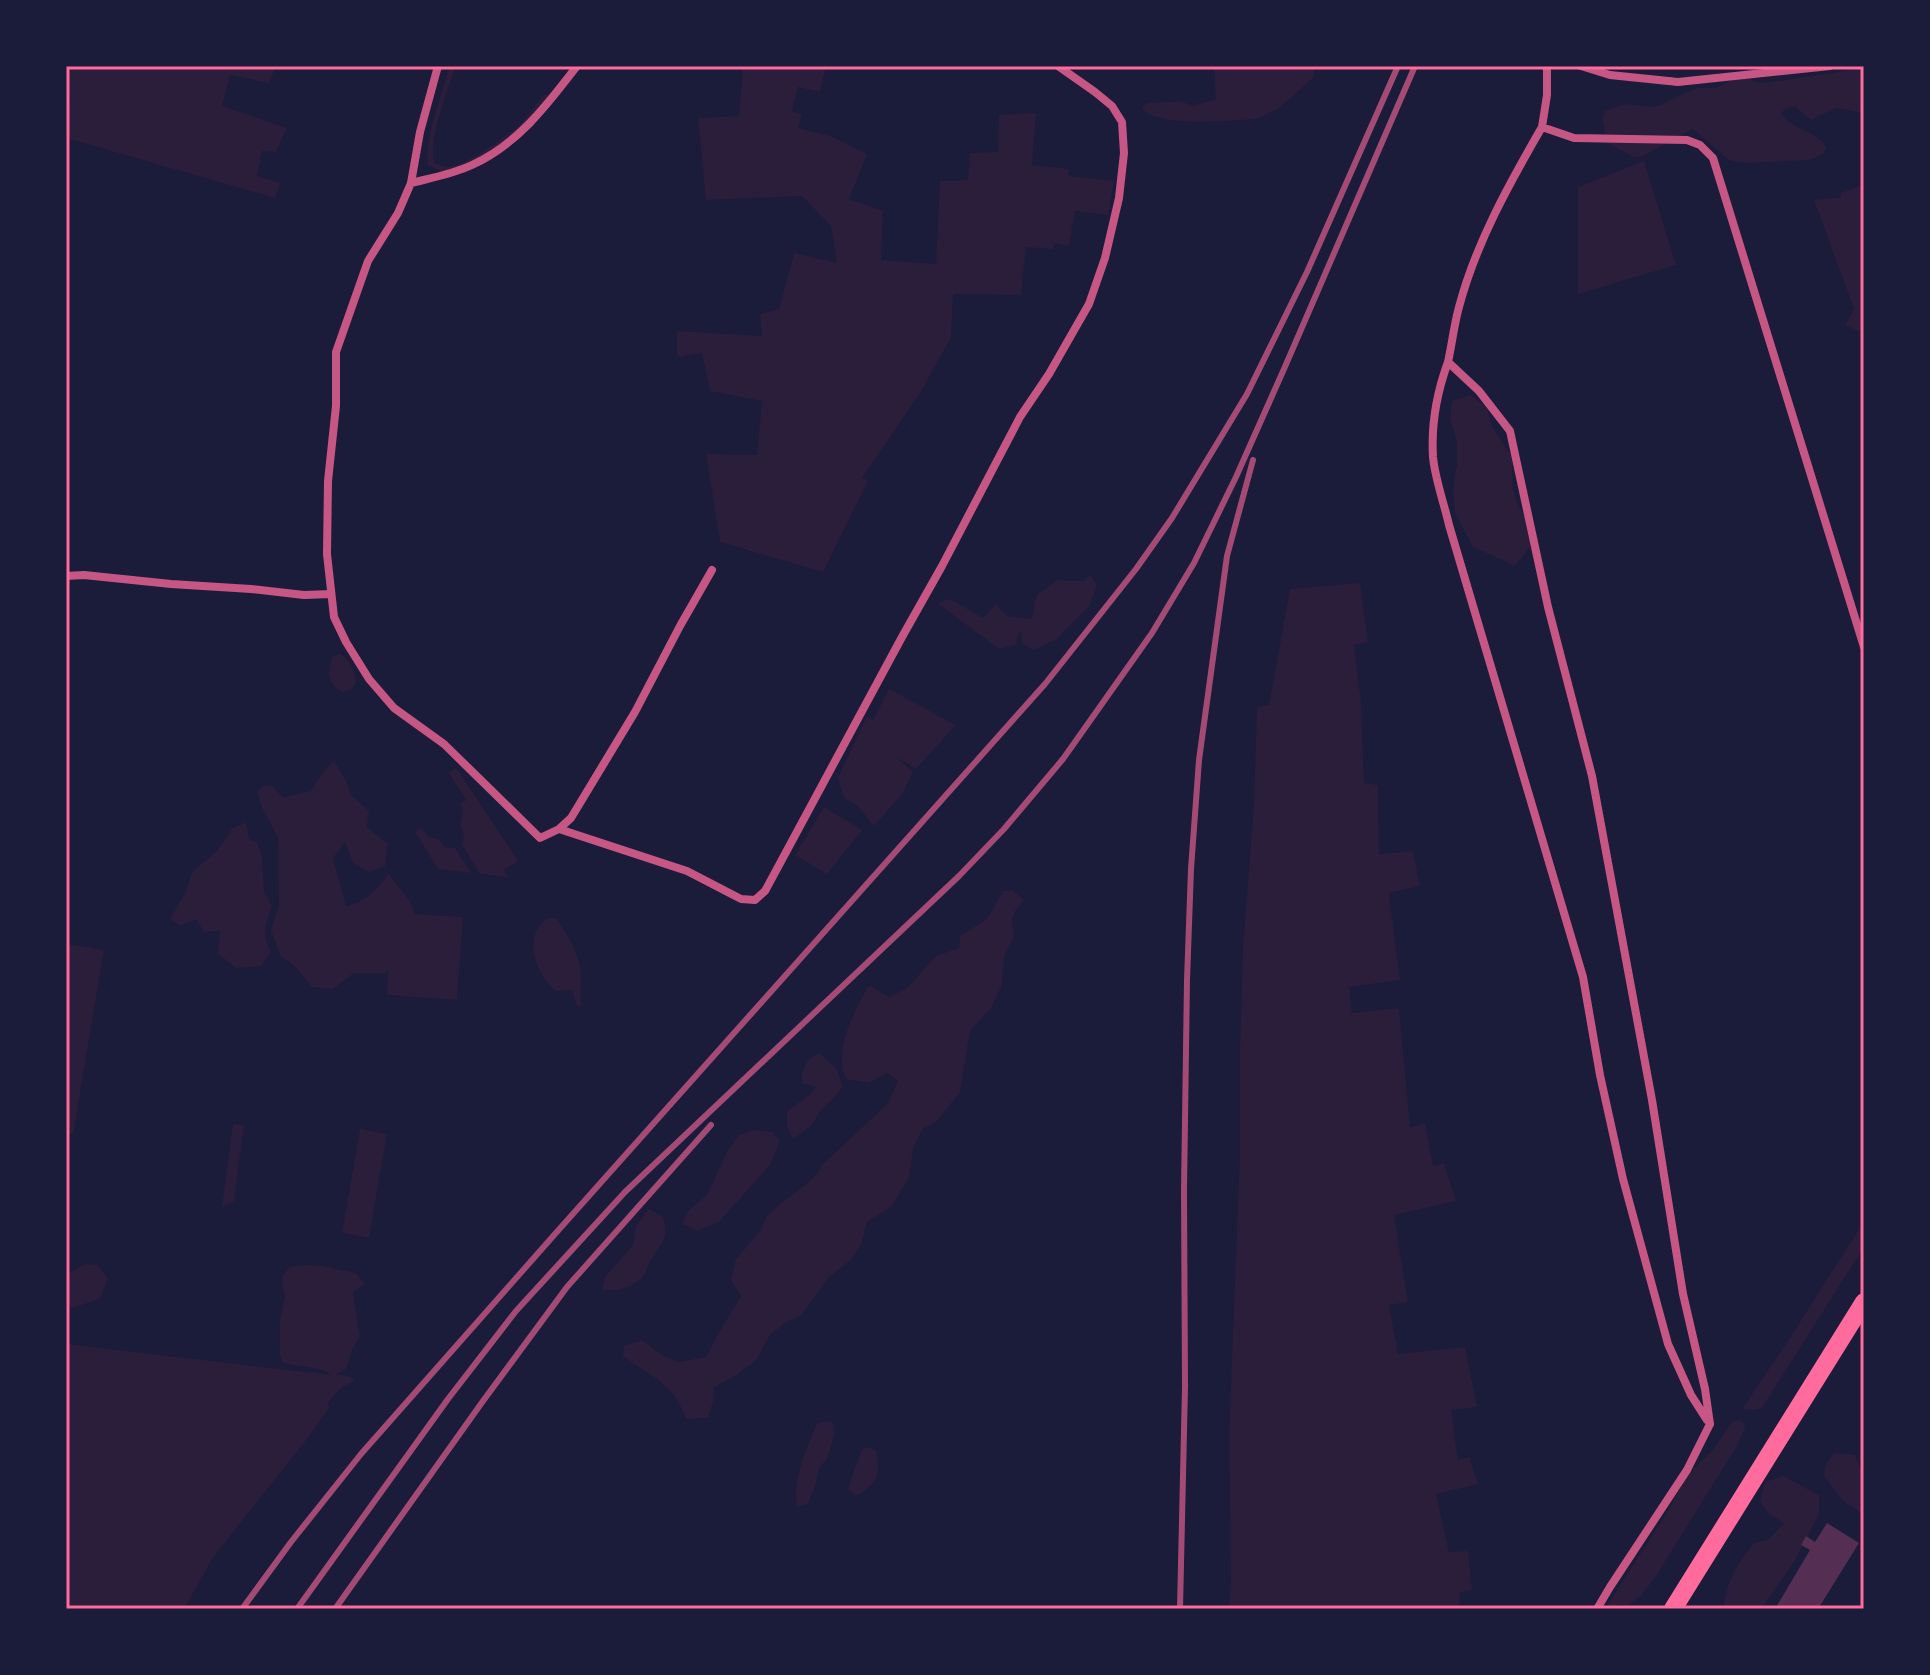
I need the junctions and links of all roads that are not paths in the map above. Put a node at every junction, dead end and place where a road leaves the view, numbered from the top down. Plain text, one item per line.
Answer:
1 (438, 66) edge
2 (577, 66) edge
3 (1058, 66) edge
4 (1547, 66) edge
5 (1581, 66) edge
6 (1830, 66) edge
7 (1542, 127) junction
8 (411, 183) junction
9 (1448, 362) junction
10 (712, 570) dead end
11 (66, 576) edge
12 (331, 594) junction
13 (1864, 647) edge
14 (559, 829) junction
15 (1864, 1302) edge
16 (1710, 1424) junction
17 (1597, 1609) edge
18 (1673, 1609) edge

1 - 8 street
2 - 8 street
3 - 14 street
4 - 7 street
5 - 6 street
7 - 9 street
7 - 13 street
8 - 12 street
9 - 16 street
9 - 16 street
10 - 14 street
11 - 12 street
12 - 14 street
15 - 18 main road
16 - 17 street

